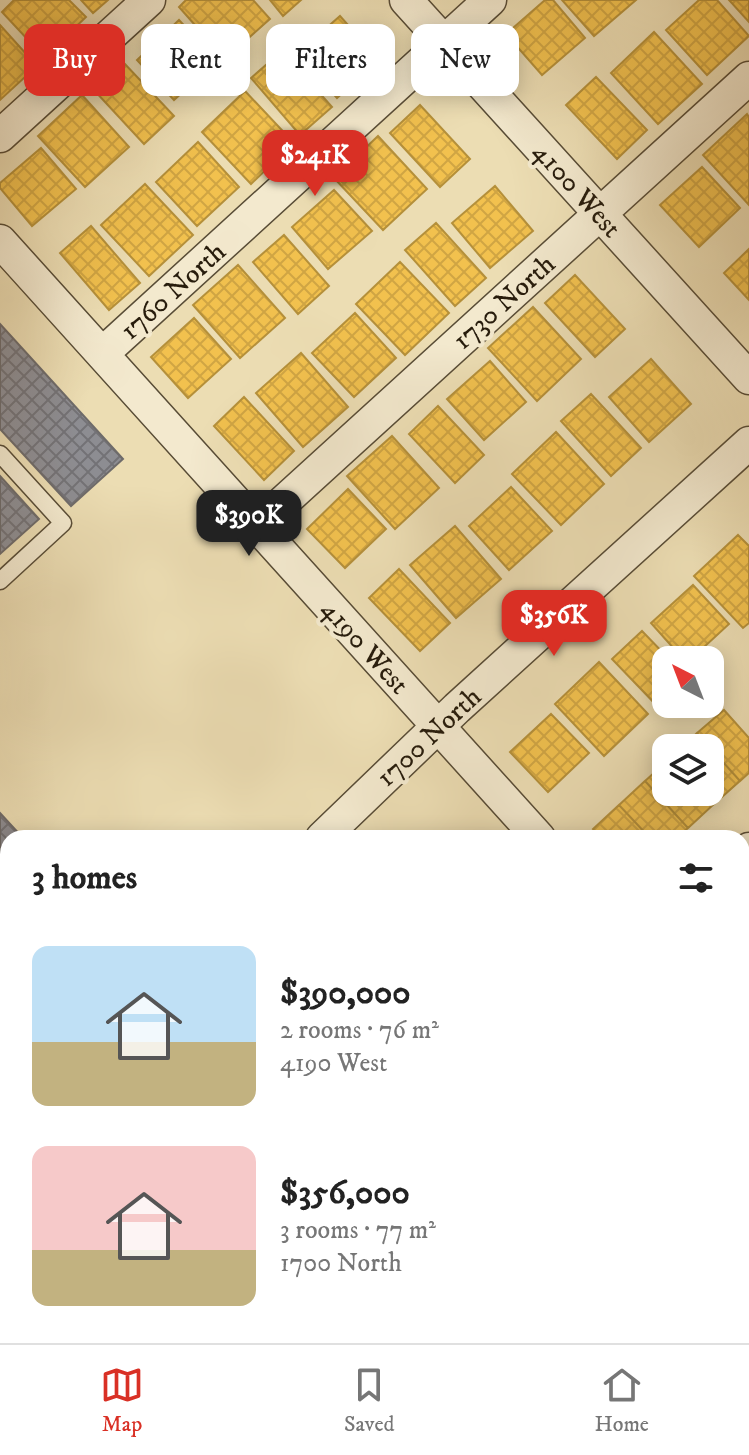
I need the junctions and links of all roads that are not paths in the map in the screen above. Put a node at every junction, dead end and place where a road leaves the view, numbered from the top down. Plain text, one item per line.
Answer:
1 (149, 0) edge
2 (406, 0) edge
3 (490, 0) edge
4 (428, 24) edge
5 (464, 24) edge
6 (411, 72) edge
7 (749, 78) edge
8 (493, 96) edge
9 (0, 136) edge
10 (600, 213) junction
11 (0, 241) edge
12 (102, 354) junction
13 (749, 378) edge
14 (749, 443) edge
15 (0, 454) edge
16 (257, 526) junction
17 (0, 581) edge
18 (438, 726) junction
19 (330, 830) edge
20 (532, 830) edge

1 - 9 street
2 - 4 street, 4100 West
3 - 5 street, 1760 North
6 - 12 street, 1760 North
7 - 10 street, 1730 North
8 - 10 street, 4100 West
10 - 13 street, 4100 West
10 - 16 street, 1730 North
11 - 12 street, 4190 West
12 - 16 street, 4190 West
14 - 18 street, 1700 North
15 - 17 lane
16 - 18 street, 4190 West
18 - 19 street, 1700 North
18 - 20 street, 4190 West

